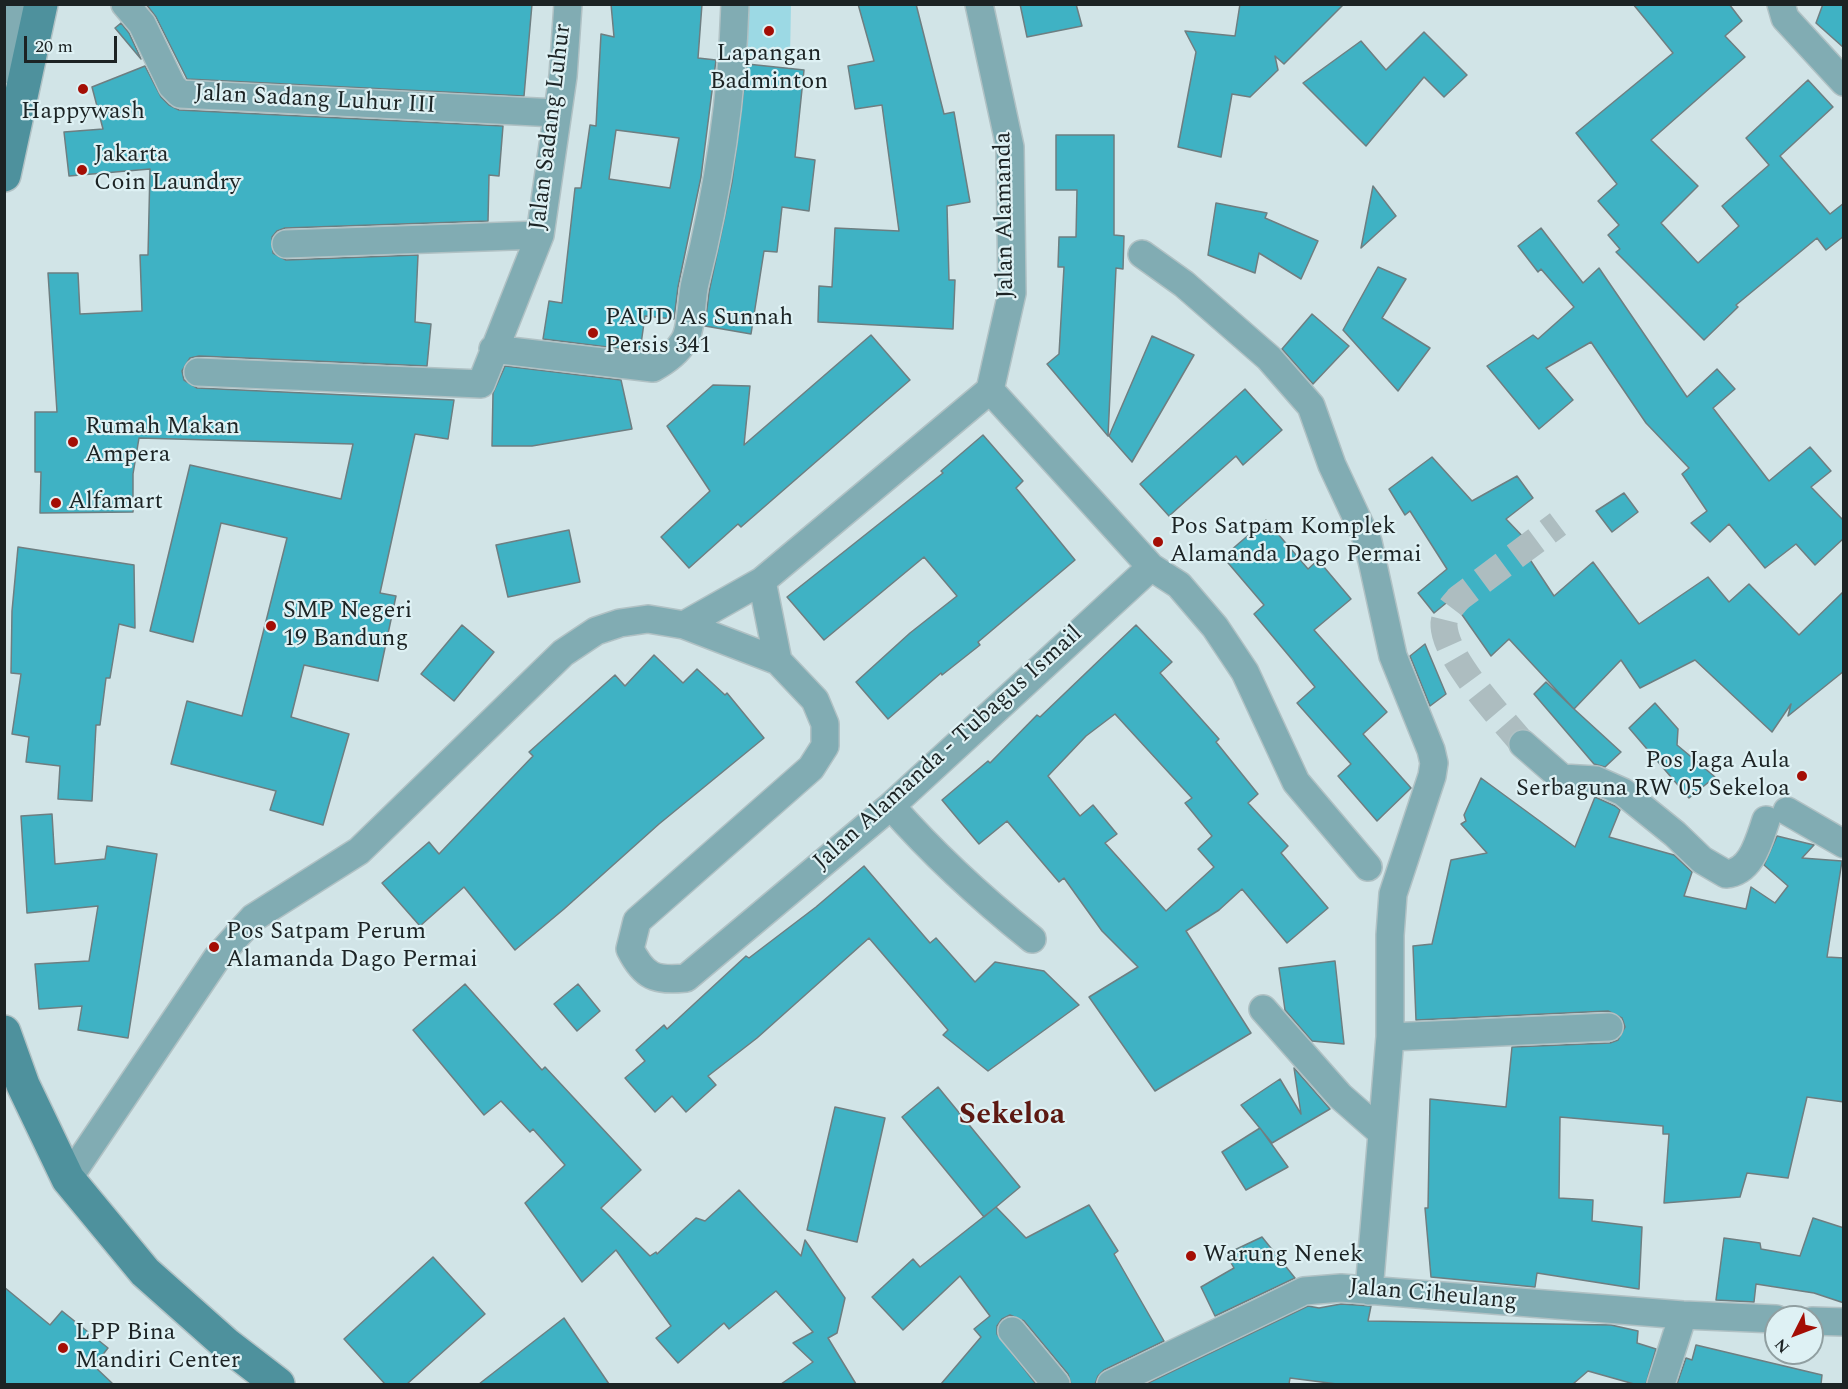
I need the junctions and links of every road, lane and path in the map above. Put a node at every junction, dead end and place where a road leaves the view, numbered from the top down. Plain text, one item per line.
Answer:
1 (20, 4) edge
2 (41, 4) edge
3 (125, 4) edge
4 (568, 4) edge
5 (735, 4) edge
6 (979, 4) edge
7 (1782, 4) edge
8 (4, 70) edge
9 (1844, 82) edge
10 (556, 113) junction
11 (4, 175) edge
12 (540, 235) junction
13 (286, 244) dead end
14 (1142, 254) dead end
15 (493, 349) junction
16 (198, 372) dead end
17 (990, 390) junction
18 (1151, 567) junction
19 (762, 581) junction
20 (684, 625) junction
21 (778, 661) junction
22 (1523, 744) tunnel mouth
23 (891, 806) junction
24 (1844, 843) edge
25 (1368, 867) dead end
26 (1032, 939) dead end
27 (1263, 1009) dead end
28 (1609, 1027) dead end
29 (4, 1032) edge
30 (1390, 1036) junction
31 (1381, 1132) junction
32 (68, 1179) junction
33 (1369, 1292) junction
34 (1683, 1315) junction
35 (1764, 1318) edge
36 (1824, 1321) edge
37 (1844, 1322) edge
38 (1012, 1331) dead end
39 (1153, 1375) edge
40 (278, 1384) edge
41 (1056, 1384) edge
42 (1111, 1384) edge
43 (1661, 1384) edge

1 - 8 street
2 - 11 main road
3 - 10 street, Jalan Sadang Luhur III
4 - 10 street, Jalan Sadang Luhur
5 - 15 street
6 - 17 street, Jalan Alamanda
7 - 9 street
10 - 12 street, Jalan Sadang Luhur
12 - 13 street
12 - 15 street, Jalan Sadang Luhur
14 - 30 street
15 - 16 street, Jalan Sadang Luhur
17 - 18 street
17 - 19 street
18 - 23 street, Jalan Alamanda - Tubagus Ismail
18 - 25 street
19 - 20 street
19 - 21 street
20 - 21 street, Jalan Alamanda - Tubagus Ismail
20 - 32 street, Jalan Alamanda - Tubagus Ismail
21 - 23 street, Jalan Alamanda - Tubagus Ismail
22 - 24 street
23 - 26 street
27 - 31 street
28 - 30 street
29 - 32 main road
30 - 31 street
31 - 33 street
32 - 40 main road
33 - 34 street, Jalan Ciheulang
33 - 39 street, Jalan Ciheulang
34 - 35 street, Jalan Ciheulang
34 - 43 street
36 - 37 street
38 - 41 street
39 - 42 street, Jalan Ciheulang

